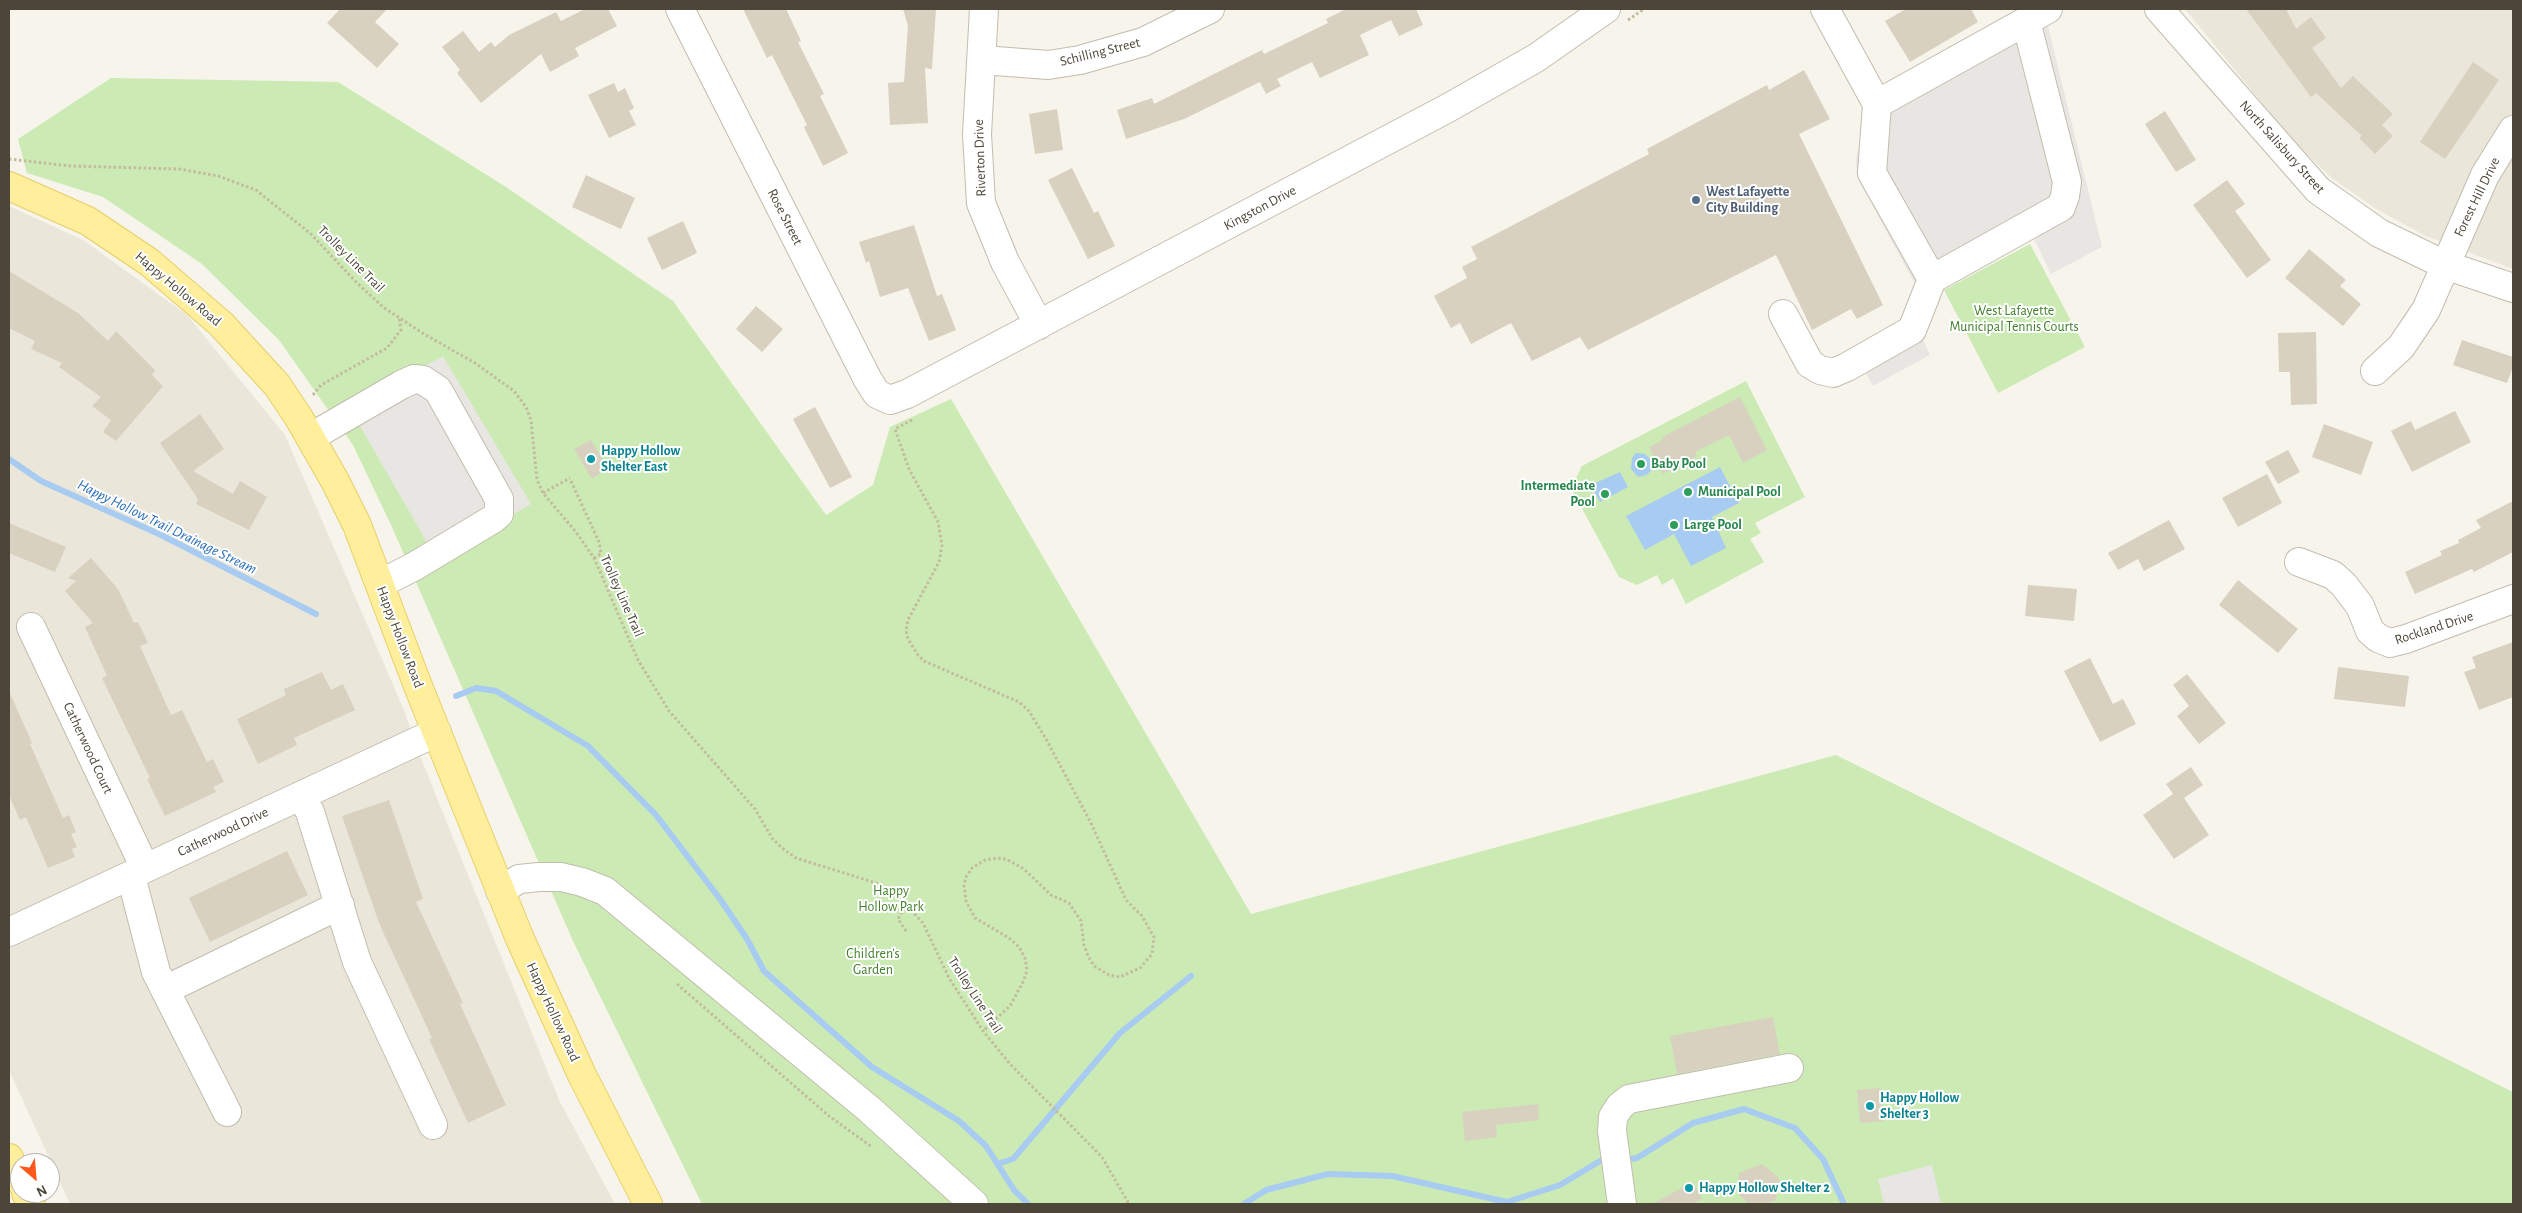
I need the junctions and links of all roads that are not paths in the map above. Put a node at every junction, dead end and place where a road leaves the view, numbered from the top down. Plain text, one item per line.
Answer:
1 (680, 9) edge
2 (984, 9) edge
3 (1210, 9) edge
4 (1825, 9) edge
5 (2159, 9) edge
6 (2037, 15) edge
7 (1614, 17) edge
8 (983, 60) junction
9 (1877, 104) junction
10 (2513, 130) edge
11 (9, 186) edge
12 (2445, 265) junction
13 (1932, 279) junction
14 (2513, 288) edge
15 (1783, 314) dead end
16 (1039, 325) junction
17 (2375, 371) dead end
18 (914, 405) joint
19 (319, 433) junction
20 (2299, 562) dead end
21 (380, 584) junction
22 (2513, 599) edge
23 (31, 627) dead end
24 (437, 732) junction
25 (301, 796) junction
26 (138, 872) junction
27 (500, 891) junction
28 (340, 905) junction
29 (9, 932) edge
30 (165, 990) junction
31 (1788, 1068) dead end
32 (227, 1112) dead end
33 (433, 1125) dead end
34 (648, 1204) edge
35 (974, 1204) edge
36 (1622, 1204) edge

1 - 18 street, Rose Street
2 - 8 street, Riverton Drive
3 - 8 street, Schilling Street
4 - 9 street
5 - 12 street, North Salisbury Street
6 - 9 street
6 - 13 street
7 - 16 street, Kingston Drive
8 - 16 street, Riverton Drive
9 - 13 street
10 - 12 street, Forest Hill Drive
11 - 19 main road, Happy Hollow Road
12 - 14 street, North Salisbury Street
12 - 17 street, Forest Hill Drive
13 - 15 street
16 - 18 street, Kingston Drive
19 - 21 main road, Happy Hollow Road
19 - 21 street
20 - 22 street, Rockland Drive
21 - 24 main road, Happy Hollow Road
23 - 26 street, Catherwood Court
24 - 25 street, Catherwood Drive
24 - 27 main road, Happy Hollow Road
25 - 26 street, Catherwood Drive
25 - 28 street
26 - 29 street, Catherwood Drive
26 - 30 street, Catherwood Court
27 - 34 main road, Happy Hollow Road
27 - 35 street
28 - 30 street
28 - 33 street
30 - 32 street, Catherwood Court
31 - 36 street

